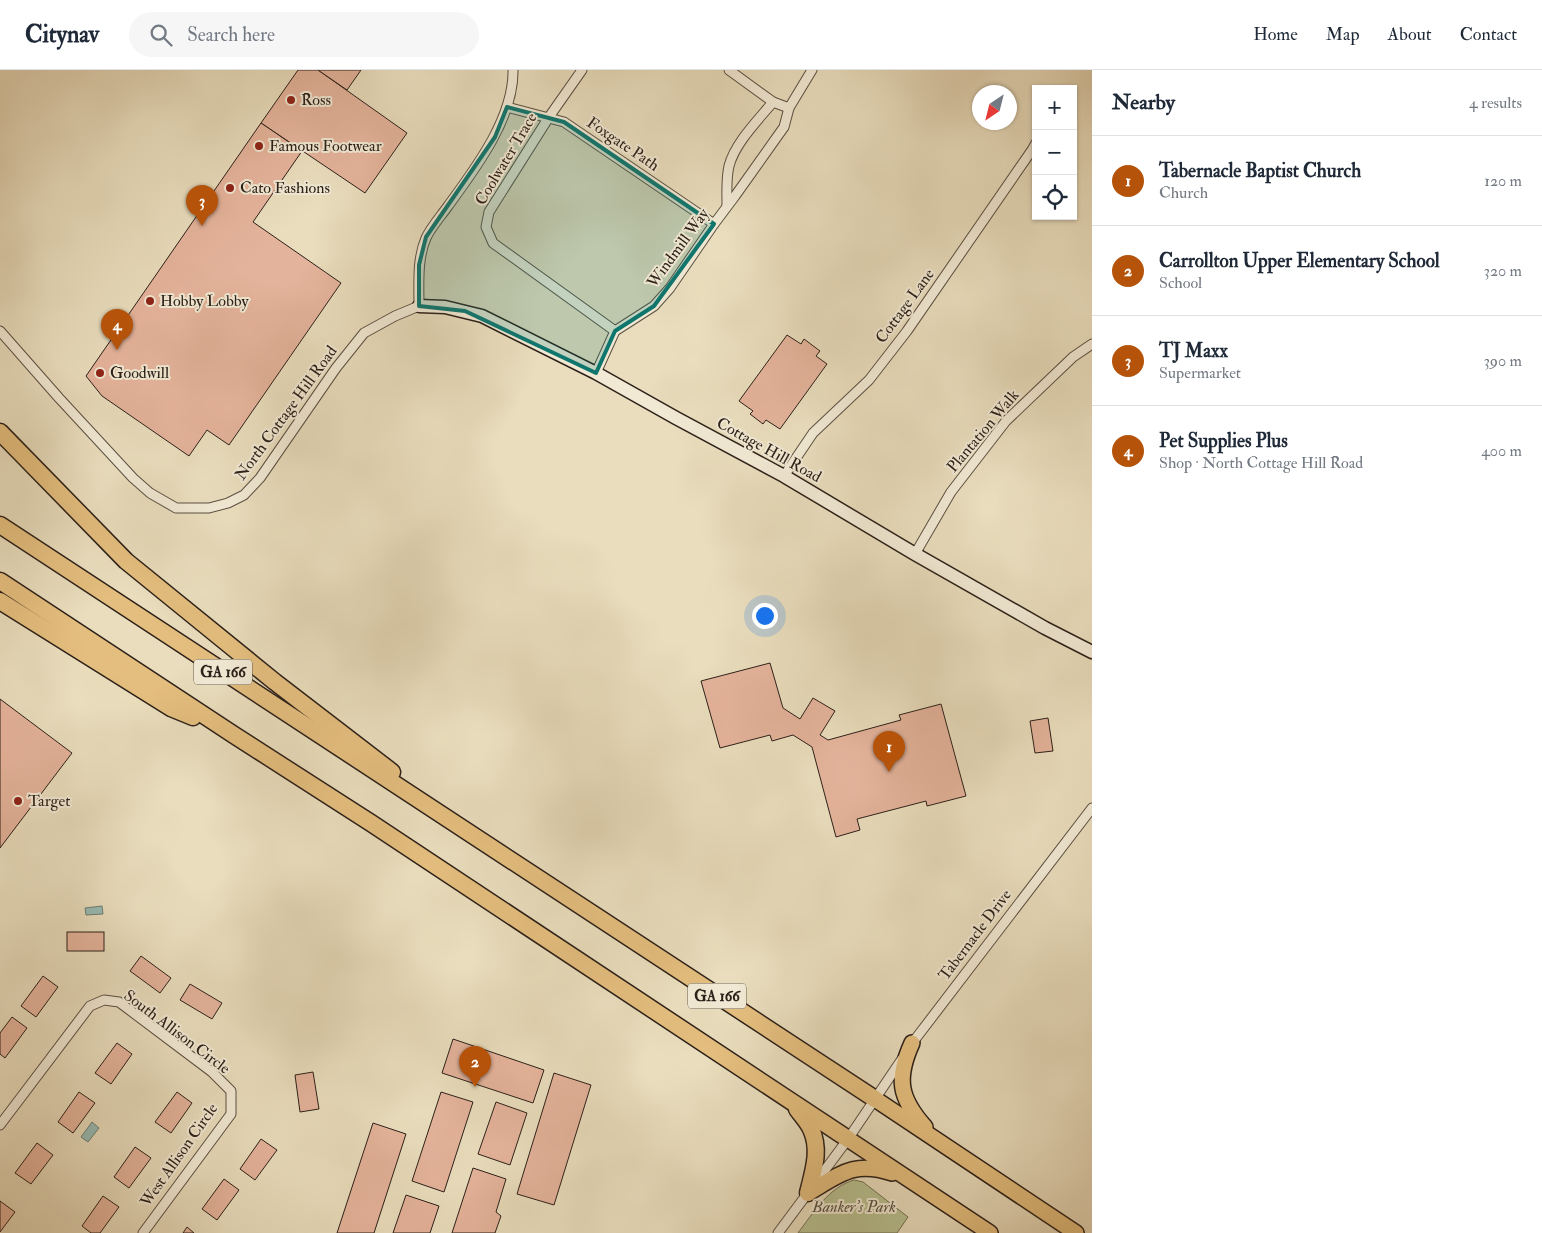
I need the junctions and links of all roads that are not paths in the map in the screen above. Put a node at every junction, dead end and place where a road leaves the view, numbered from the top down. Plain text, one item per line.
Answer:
1 (513, 70) edge
2 (582, 70) edge
3 (728, 70) edge
4 (812, 70) edge
5 (773, 102) junction
6 (507, 106) junction
7 (788, 108) junction
8 (549, 117) junction
9 (1032, 150) edge
10 (727, 205) junction
11 (714, 224) junction
12 (419, 306) junction
13 (615, 330) junction
14 (0, 331) edge
15 (1092, 344) edge
16 (596, 373) junction
17 (0, 432) edge
18 (784, 476) junction
19 (0, 525) edge
20 (915, 554) junction
21 (0, 581) edge
22 (0, 601) edge
23 (1092, 652) edge
24 (234, 735) junction
25 (1092, 808) edge
26 (447, 820) junction
27 (912, 1043) junction
28 (230, 1092) joint
29 (790, 1099) junction
30 (875, 1099) junction
31 (0, 1125) edge
32 (848, 1139) junction
33 (961, 1157) junction
34 (912, 1182) junction
35 (808, 1193) junction
36 (143, 1233) edge
37 (778, 1233) edge
38 (990, 1233) edge
39 (1076, 1233) edge

1 - 6 street
2 - 8 street, Coolwater Trace
3 - 5 street
4 - 7 street, Windmill Way
5 - 7 street
5 - 10 street, Windmill Way
6 - 8 street, Foxgate Path
6 - 12 street
7 - 10 street, Windmill Way
8 - 11 street, Foxgate Path
8 - 13 street, Coolwater Trace
9 - 18 street, Cottage Lane
10 - 11 street, Windmill Way
11 - 13 street, Windmill Way
12 - 14 street, North Cottage Hill Road
12 - 16 street, Cottage Hill Road
13 - 16 street
15 - 20 street, Plantation Walk
16 - 18 street, Cottage Hill Road
17 - 26 highway
18 - 20 street, Cottage Hill Road
19 - 26 highway, GA 166
20 - 23 street, Cottage Hill Road
21 - 24 highway, GA 166
22 - 24 highway
24 - 29 highway, GA 166
25 - 27 street, Tabernacle Drive
26 - 30 highway, GA 166
27 - 30 street, Tabernacle Drive
27 - 33 main road
28 - 31 street, South Allison Circle
28 - 36 street, West Allison Circle
29 - 32 highway, GA 166
29 - 35 highway
30 - 32 street, Tabernacle Drive
30 - 33 main road
32 - 34 main road, GA 166
32 - 35 street, Tabernacle Drive
33 - 39 main road
34 - 35 main road
34 - 38 main road, GA 166
35 - 37 street, Tabernacle Drive

